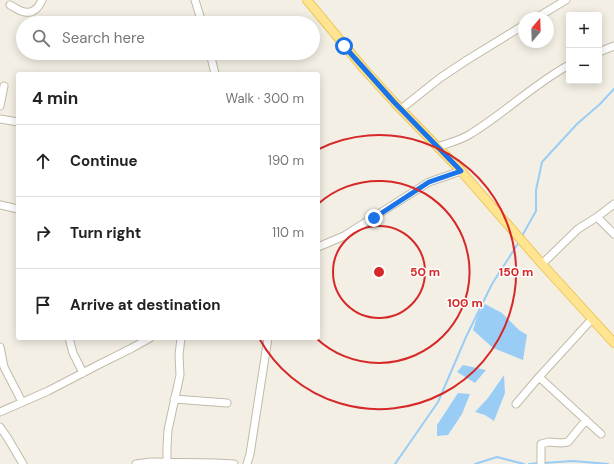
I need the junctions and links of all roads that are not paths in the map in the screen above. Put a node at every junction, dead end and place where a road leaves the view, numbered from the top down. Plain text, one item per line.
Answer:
1 (42, 0) edge
2 (195, 0) edge
3 (307, 0) edge
4 (566, 0) edge
5 (10, 5) dead end
6 (546, 12) edge
7 (200, 16) edge
8 (518, 29) edge
9 (614, 46) edge
10 (602, 51) edge
11 (212, 60) edge
12 (566, 67) edge
13 (215, 72) edge
14 (4, 86) dead end
15 (0, 106) edge
16 (401, 110) junction
17 (0, 119) edge
18 (16, 122) edge
19 (437, 147) junction
20 (461, 171) junction
21 (614, 204) edge
22 (0, 205) edge
23 (16, 209) edge
24 (597, 217) junction
25 (614, 234) edge
26 (320, 246) edge
27 (542, 264) junction
28 (592, 319) junction
29 (69, 340) edge
30 (146, 340) edge
31 (180, 340) edge
32 (268, 340) edge
33 (614, 343) edge
34 (0, 347) edge
35 (83, 373) junction
36 (540, 377) junction
37 (174, 399) junction
38 (22, 402) junction
39 (228, 403) dead end
40 (516, 404) dead end
41 (0, 411) edge
42 (586, 420) junction
43 (0, 427) edge
44 (601, 434) dead end
45 (167, 463) edge
46 (23, 464) edge
47 (136, 464) edge
48 (234, 464) edge
49 (247, 464) edge
50 (542, 464) edge

1 - 5 street
2 - 7 street
3 - 16 main road
4 - 6 street
8 - 16 street
9 - 10 street
11 - 13 street
12 - 19 street
14 - 15 street
16 - 19 main road
17 - 18 street
19 - 20 main road
20 - 26 street
20 - 27 main road
21 - 24 street
22 - 23 street
24 - 25 street
24 - 27 street
27 - 28 main road
28 - 33 main road
28 - 36 street
29 - 35 street
30 - 35 street
31 - 37 street
32 - 49 street
34 - 38 street
35 - 38 street
36 - 40 street
36 - 42 street
37 - 39 street
37 - 45 street
38 - 41 street
42 - 44 street
42 - 50 street
43 - 46 street
45 - 47 street
45 - 48 street

